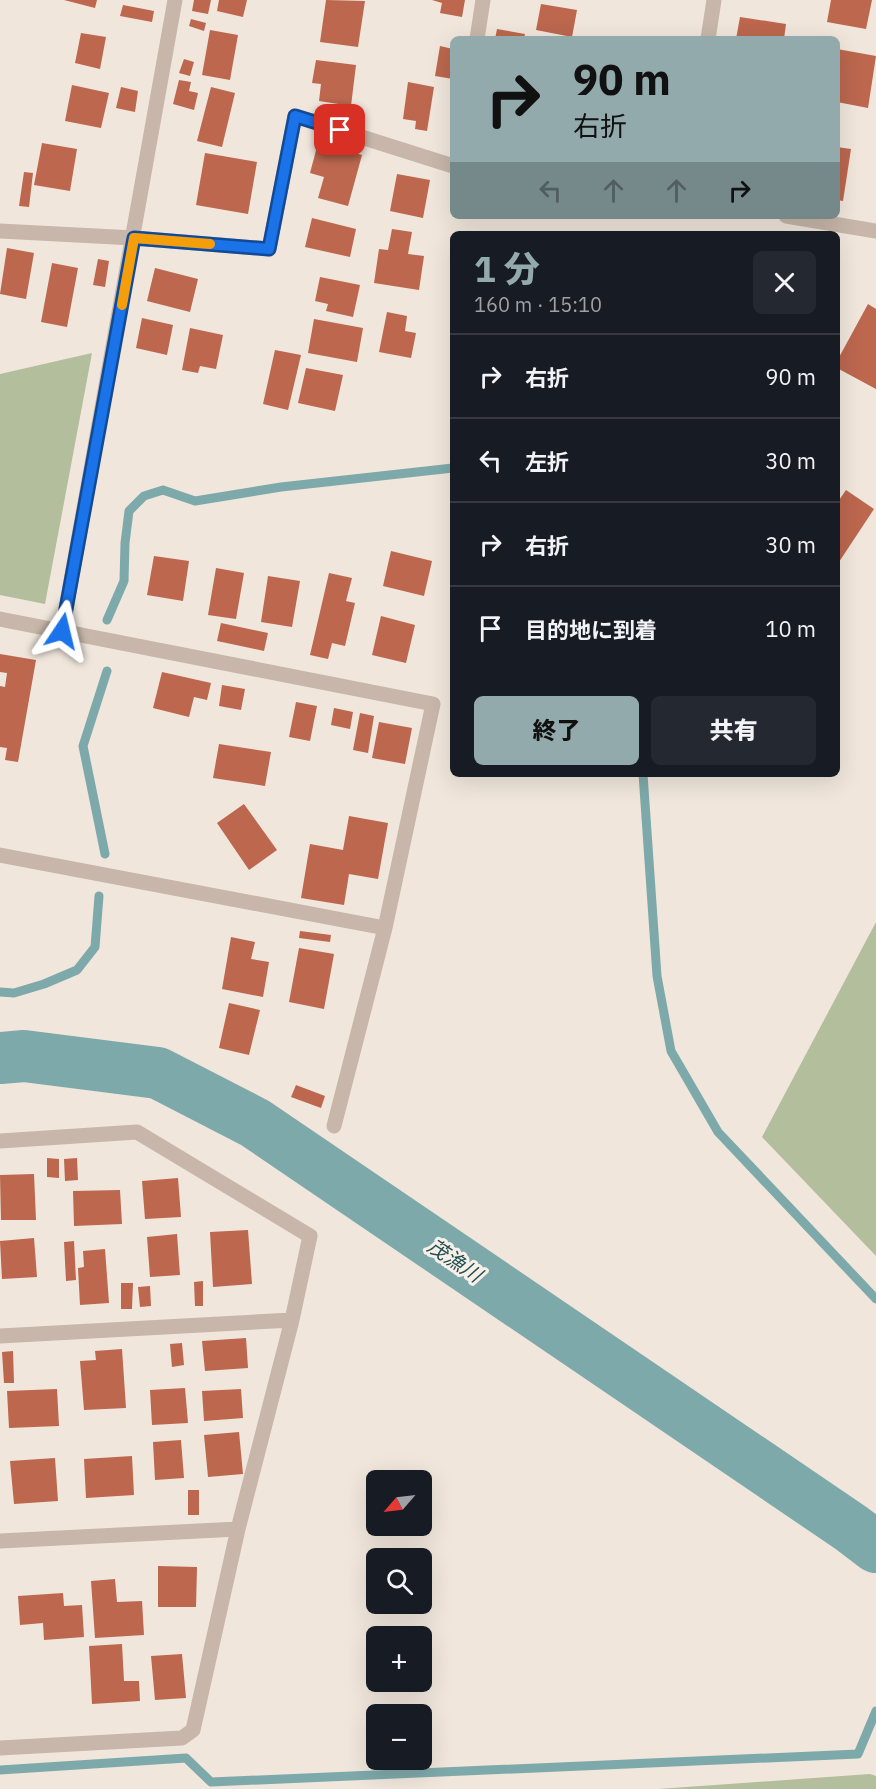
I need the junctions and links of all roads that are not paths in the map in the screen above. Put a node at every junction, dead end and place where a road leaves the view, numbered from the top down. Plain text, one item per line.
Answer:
1 (175, 0) edge
2 (483, 0) edge
3 (714, 0) edge
4 (477, 36) edge
5 (708, 36) edge
6 (450, 165) edge
7 (804, 219) edge
8 (0, 231) edge
9 (876, 231) edge
10 (134, 238) junction
11 (0, 619) edge
12 (62, 631) junction
13 (0, 855) edge
14 (385, 928) junction
15 (334, 1126) dead end
16 (0, 1141) edge
17 (292, 1320) junction
18 (0, 1336) edge
19 (238, 1530) junction
20 (0, 1541) edge
21 (0, 1748) edge

1 - 10 street
2 - 4 street
3 - 5 street
6 - 10 street
7 - 9 street
8 - 10 street
10 - 12 street
11 - 12 street
12 - 14 street
13 - 14 street
14 - 15 street
16 - 17 street
17 - 18 street
17 - 19 street
19 - 20 street
19 - 21 street

